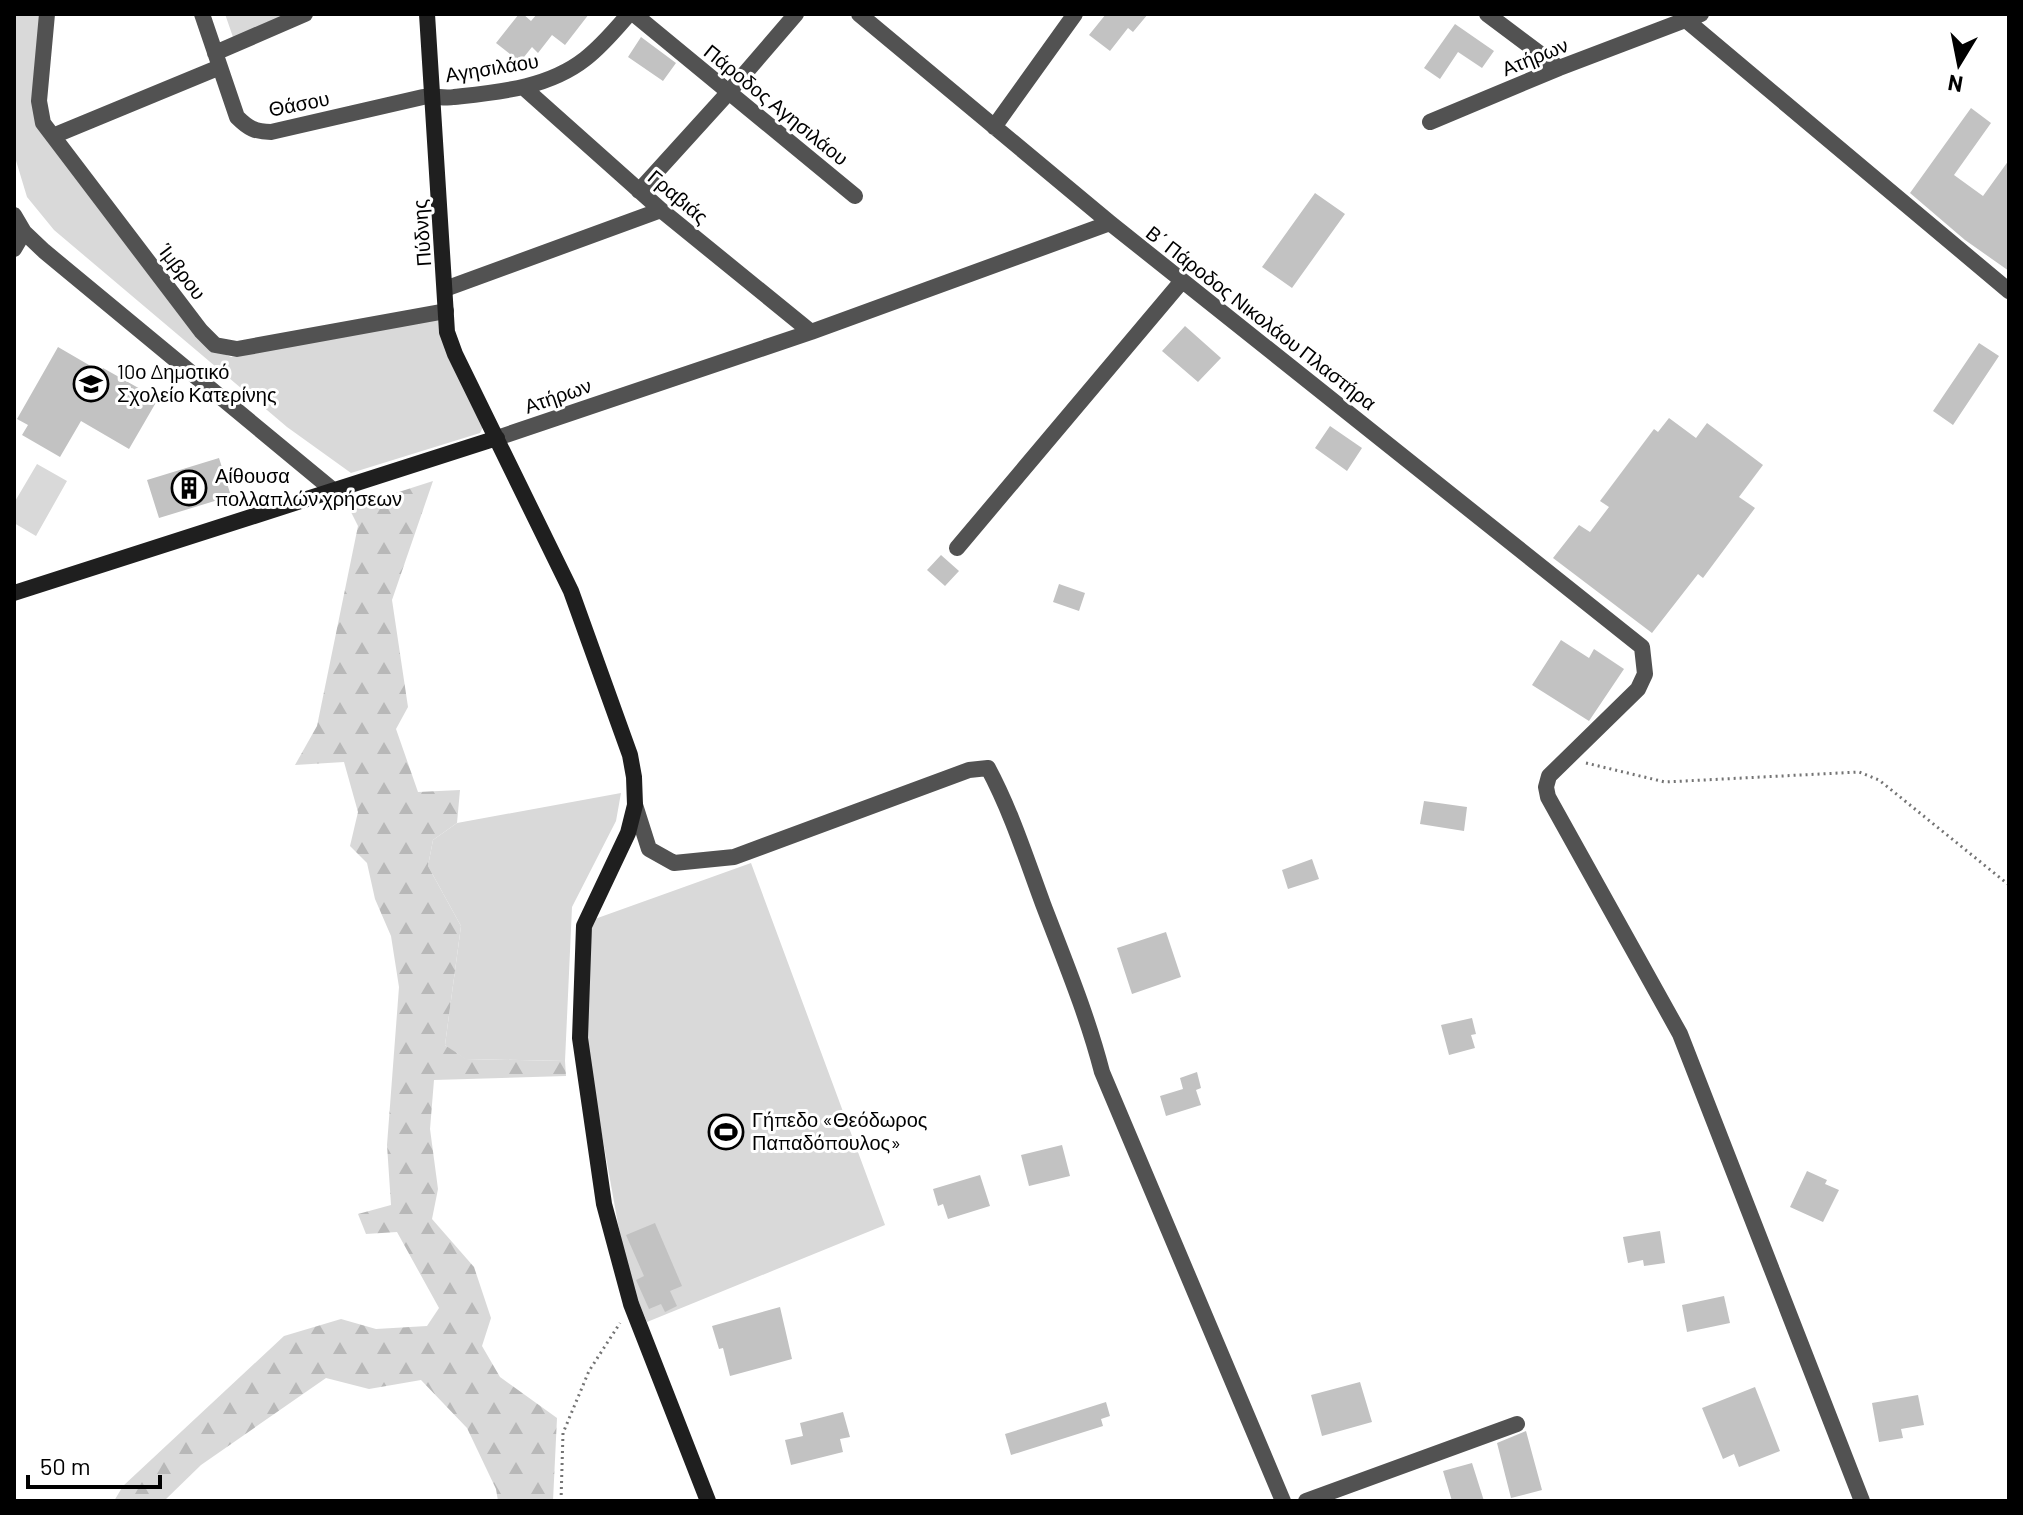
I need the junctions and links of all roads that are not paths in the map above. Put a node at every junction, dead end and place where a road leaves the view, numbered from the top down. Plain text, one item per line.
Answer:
1 (47, 14) edge
2 (202, 14) edge
3 (305, 14) edge
4 (427, 14) edge
5 (632, 14) edge
6 (796, 14) edge
7 (859, 14) edge
8 (1075, 14) edge
9 (1487, 14) edge
10 (1691, 16) edge
11 (217, 60) junction
12 (1559, 68) junction
13 (523, 87) junction
14 (728, 93) junction
15 (433, 95) junction
16 (1430, 122) dead end
17 (994, 127) junction
18 (53, 136) junction
19 (639, 191) junction
20 (855, 196) dead end
21 (661, 210) junction
22 (14, 215) edge
23 (1110, 223) junction
24 (24, 232) junction
25 (14, 249) edge
26 (1182, 281) junction
27 (445, 289) junction
28 (2009, 291) edge
29 (446, 311) junction
30 (811, 332) junction
31 (497, 438) junction
32 (334, 491) junction
33 (957, 548) dead end
34 (14, 593) edge
35 (635, 805) junction
36 (1517, 1424) dead end
37 (708, 1501) edge
38 (1283, 1501) edge
39 (1306, 1501) edge
40 (1862, 1501) edge

1 - 18 street, Ίμβρου
2 - 11 street, Θάσου
3 - 11 street
4 - 15 street, Πύδνης
5 - 13 street, Αγησιλάου
5 - 14 street, Πάροδος Αγησιλάου
6 - 14 street
7 - 17 street, Β΄ Πάροδος Νικολάου Πλαστήρα
8 - 17 street
9 - 12 street
10 - 12 street, Ατήρων
10 - 28 street
11 - 15 street, Θάσου
11 - 18 street
12 - 16 street, Ατήρων
13 - 15 street, Αγησιλάου
13 - 19 street, Γραβιάς
14 - 19 street
14 - 20 street, Πάροδος Αγησιλάου
15 - 27 street, Πύδνης
17 - 23 street, Β΄ Πάροδος Νικολάου Πλαστήρα
18 - 29 street, Ίμβρου
19 - 21 street, Γραβιάς
21 - 27 street
21 - 30 street, Γραβιάς
22 - 24 street
23 - 26 street, Β΄ Πάροδος Νικολάου Πλαστήρα
23 - 30 street, Ατήρων
24 - 25 street
24 - 32 street
26 - 33 street
26 - 40 street, Β΄ Πάροδος Νικολάου Πλαστήρα
27 - 29 street, Πύδνης
29 - 31 street, Πύδνης
30 - 31 street, Ατήρων
31 - 32 street, Ατήρων
31 - 35 street, Πύδνης
32 - 34 street, Ατήρων
35 - 37 street
35 - 38 street
36 - 39 street

